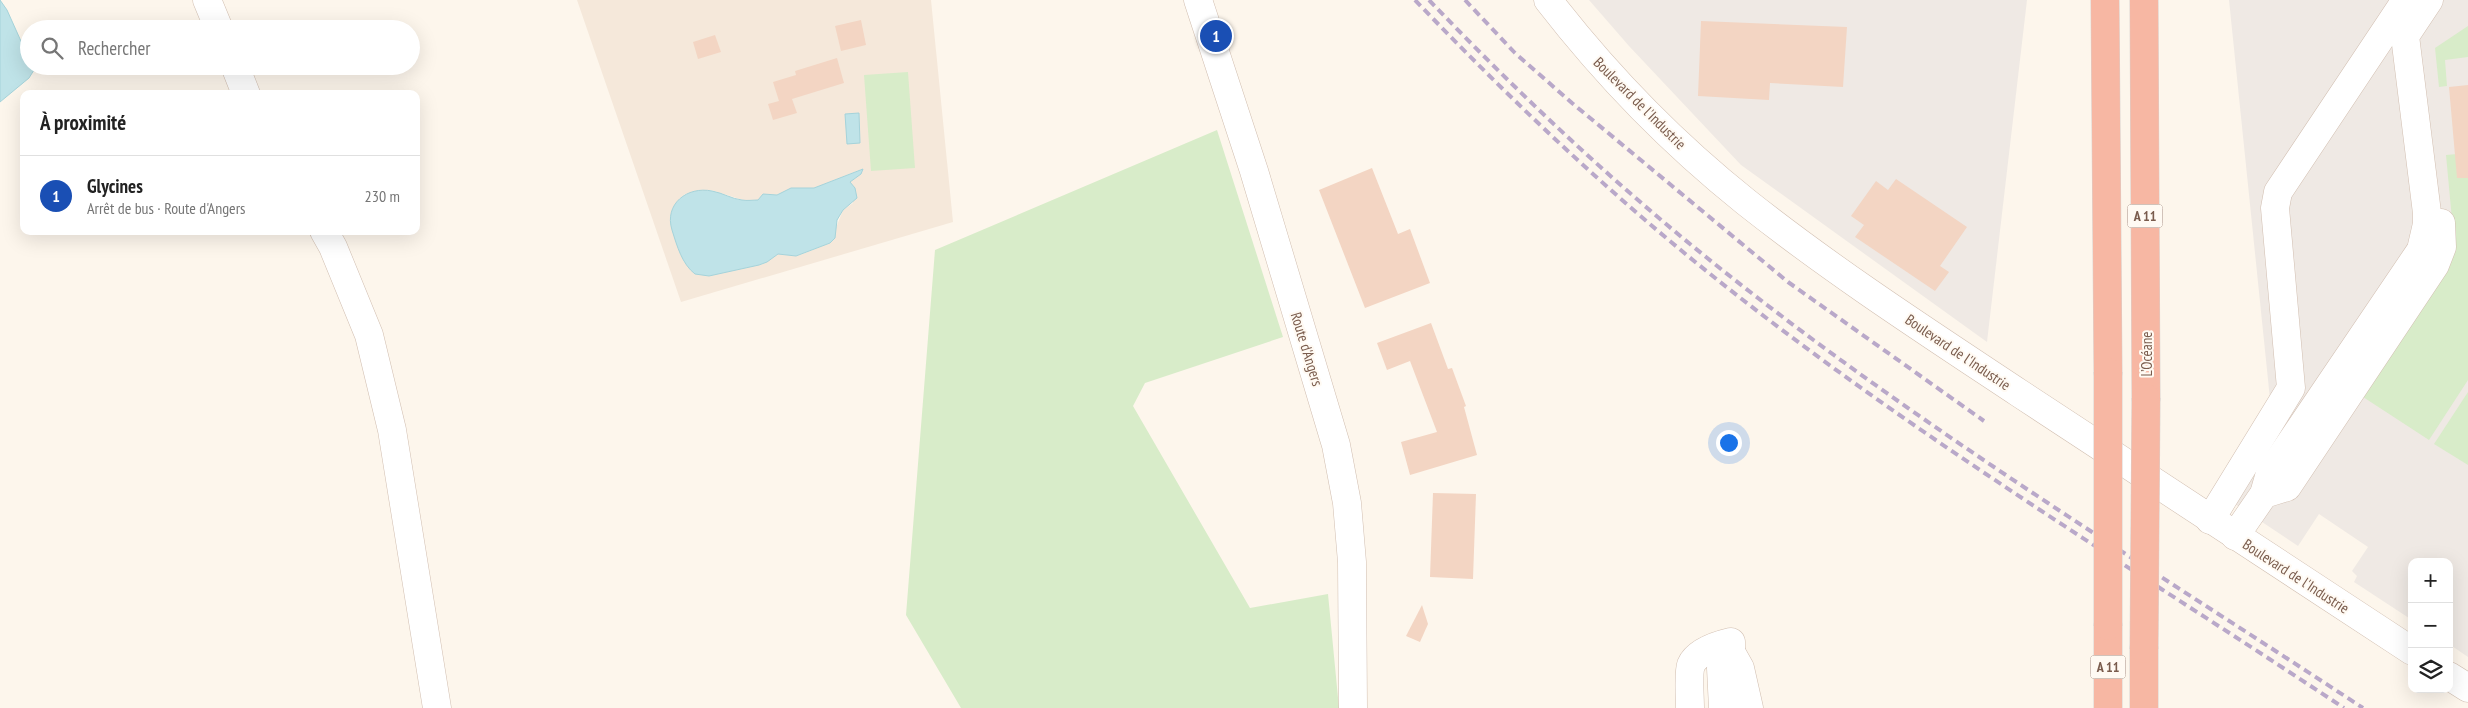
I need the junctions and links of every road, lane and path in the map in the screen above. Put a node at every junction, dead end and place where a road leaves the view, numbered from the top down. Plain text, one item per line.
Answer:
1 (207, 0) edge
2 (1198, 0) edge
3 (1548, 0) edge
4 (2106, 0) edge
5 (2144, 0) edge
6 (2409, 17) edge
7 (215, 20) edge
8 (238, 75) edge
9 (244, 90) edge
10 (326, 235) edge
11 (2210, 520) junction
12 (2235, 536) junction
13 (1731, 647) junction
14 (2408, 648) edge
15 (2453, 679) edge
16 (2468, 688) edge
17 (437, 708) edge
18 (1353, 708) edge
19 (1690, 708) edge
20 (1723, 708) edge
21 (1749, 708) edge
22 (2108, 708) edge
23 (2144, 708) edge

1 - 7 street
2 - 18 street, Route d'Angers
3 - 11 street, Boulevard de l'Industrie
4 - 22 highway, A 11, bridge
5 - 23 highway, L’Océane / A 11, bridge
6 - 11 street
6 - 12 street
8 - 9 street
10 - 17 street
11 - 12 street, Boulevard de l'Industrie
12 - 14 street, Boulevard de l'Industrie
13 - 19 street
13 - 20 street
13 - 21 street
15 - 16 street

